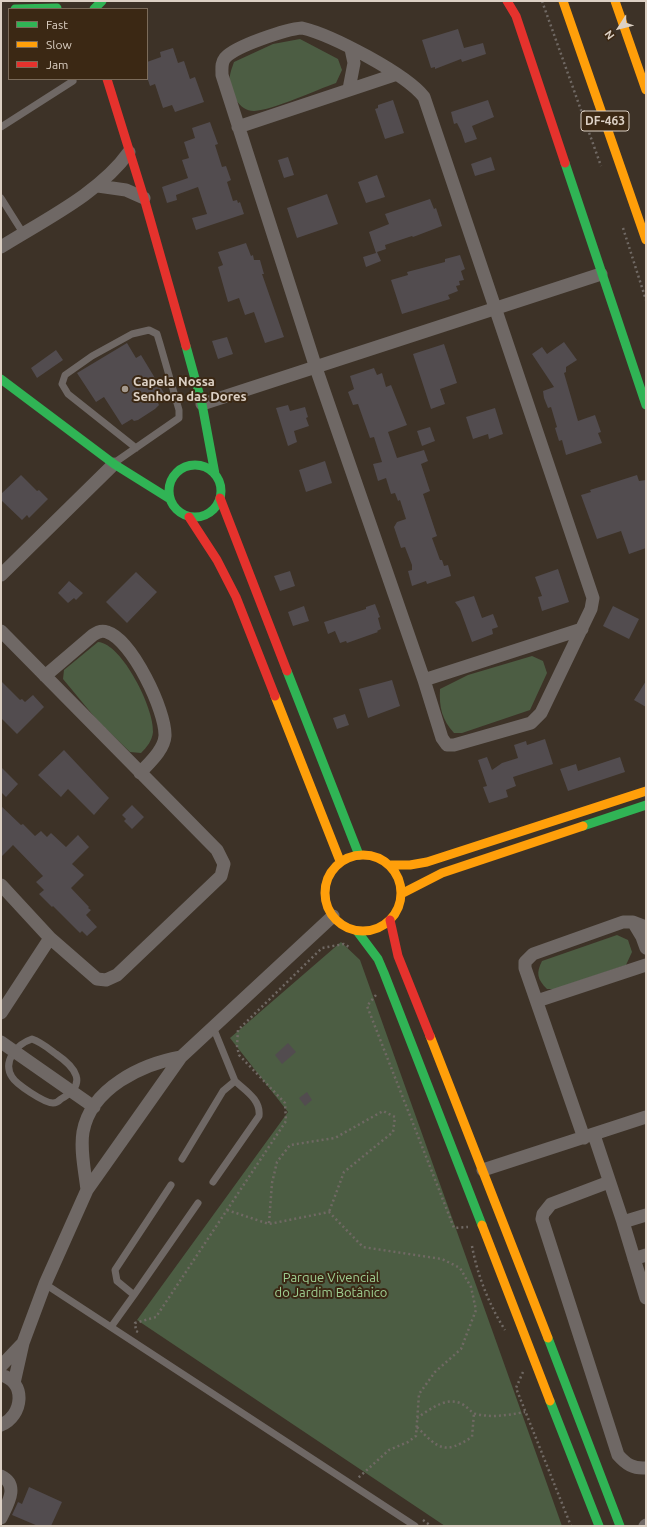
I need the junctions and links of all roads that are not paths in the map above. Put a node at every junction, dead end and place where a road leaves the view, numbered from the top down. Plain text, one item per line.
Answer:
1 (16, 1) edge
2 (507, 1) edge
3 (563, 1) edge
4 (615, 1) edge
5 (55, 6) edge
6 (28, 8) edge
7 (8, 9) edge
8 (351, 49) junction
9 (397, 74) junction
10 (107, 80) edge
11 (73, 81) dead end
12 (349, 89) junction
13 (646, 90) edge
14 (1, 127) edge
15 (238, 127) junction
16 (129, 152) junction
17 (98, 186) junction
18 (1, 198) edge
19 (144, 198) junction
20 (23, 233) junction
21 (646, 240) edge
22 (1, 247) edge
23 (602, 274) junction
24 (496, 309) junction
25 (316, 368) junction
26 (1, 379) edge
27 (202, 404) junction
28 (646, 405) edge
29 (136, 448) junction
30 (114, 464) junction
31 (215, 474) junction
32 (220, 498) junction
33 (170, 499) junction
34 (189, 517) junction
35 (1, 575) edge
36 (582, 629) junction
37 (1, 631) edge
38 (45, 676) junction
39 (424, 680) junction
40 (140, 773) junction
41 (646, 791) edge
42 (646, 805) edge
43 (359, 855) junction
44 (340, 862) junction
45 (389, 865) junction
46 (1, 885) edge
47 (401, 894) junction
48 (333, 916) junction
49 (390, 920) junction
50 (633, 922) junction
51 (646, 927) edge
52 (357, 930) junction
53 (50, 938) junction
54 (646, 948) edge
55 (646, 959) edge
56 (646, 965) edge
57 (537, 1001) junction
58 (1, 1014) edge
59 (213, 1027) junction
60 (1, 1042) edge
61 (14, 1051) junction
62 (180, 1057) junction
63 (235, 1081) junction
64 (73, 1092) junction
65 (94, 1107) junction
66 (646, 1117) edge
67 (589, 1136) junction
68 (182, 1159) dead end
69 (483, 1170) junction
70 (213, 1182) dead end
71 (609, 1182) junction
72 (171, 1186) dead end
73 (87, 1190) junction
74 (198, 1203) dead end
75 (646, 1215) edge
76 (623, 1222) junction
77 (640, 1257) edge
78 (45, 1284) junction
79 (134, 1295) junction
80 (646, 1298) edge
81 (111, 1327) junction
82 (23, 1343) junction
83 (1, 1366) edge
84 (1, 1375) edge
85 (14, 1383) junction
86 (1, 1425) edge
87 (646, 1468) edge
88 (1, 1476) edge
89 (1, 1518) edge
90 (415, 1526) edge
91 (599, 1526) edge
92 (620, 1526) edge

1 - 7 street
2 - 23 street
3 - 21 street, DF-463
4 - 13 street
5 - 6 street
8 - 9 street
8 - 12 street
8 - 15 street
9 - 12 street
9 - 24 street
10 - 16 street
11 - 14 lane
12 - 15 street
15 - 25 street
16 - 17 street
16 - 19 street
17 - 19 street
17 - 20 street
18 - 20 lane
19 - 27 street
20 - 22 street
23 - 24 street
23 - 28 street
24 - 25 street
24 - 36 street
25 - 27 street
25 - 39 street
26 - 30 street
27 - 31 street
29 - 29 lane
29 - 30 lane
30 - 33 street
30 - 35 street
31 - 32 street
31 - 33 street
32 - 34 street
32 - 43 street
33 - 34 street
34 - 44 street
36 - 39 street
36 - 39 street
37 - 38 street
38 - 40 street
38 - 40 street
40 - 53 street
41 - 45 street
42 - 47 street
43 - 44 street
43 - 45 street
44 - 48 street
45 - 47 street
46 - 53 street
47 - 49 street
48 - 52 street
48 - 59 street
49 - 52 street
49 - 69 street
50 - 51 street
50 - 54 street
50 - 57 street
52 - 91 street
53 - 58 street
55 - 56 street
56 - 57 street
57 - 67 street
59 - 62 street
59 - 63 lane
60 - 61 street
61 - 64 street
61 - 64 lane
61 - 64 lane
62 - 65 street
62 - 73 street
63 - 68 lane
63 - 70 lane
64 - 65 street
65 - 73 street
66 - 67 street
67 - 69 street
67 - 71 street
69 - 92 street
71 - 76 street
71 - 87 street
72 - 79 lane
73 - 78 street
74 - 79 lane
75 - 76 street
76 - 77 street
77 - 80 street
78 - 81 lane
78 - 82 street
79 - 81 lane
81 - 90 lane
82 - 83 street
82 - 85 street
84 - 85 street
85 - 86 street
88 - 89 street

